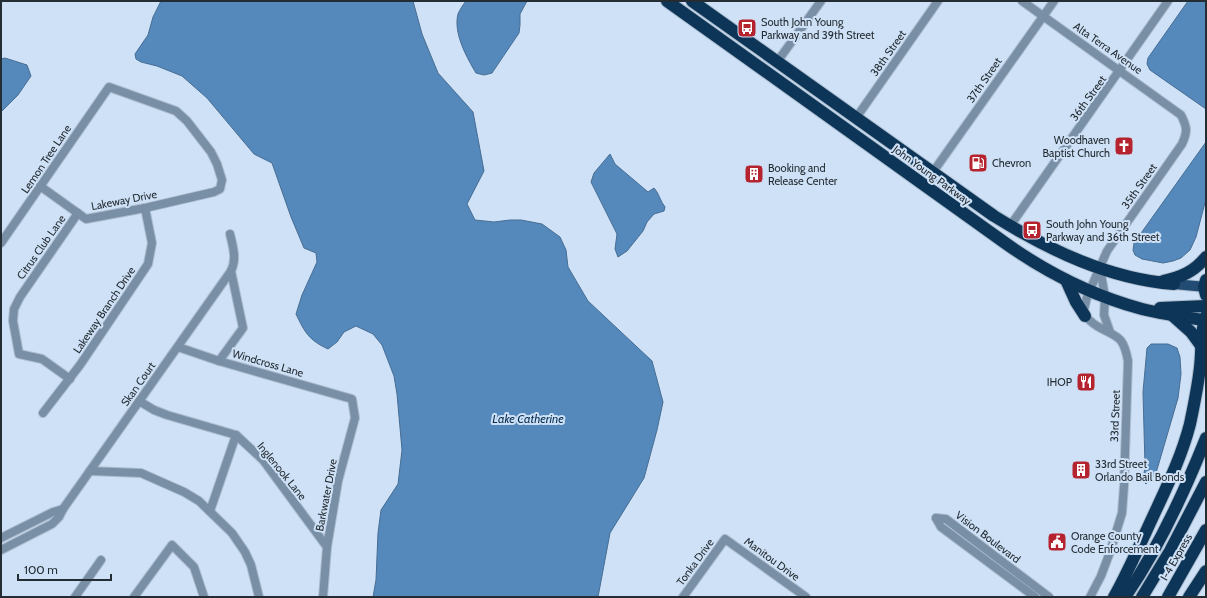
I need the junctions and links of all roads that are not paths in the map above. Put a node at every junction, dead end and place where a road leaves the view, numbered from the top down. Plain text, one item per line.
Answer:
1 (667, 1) edge
2 (692, 1) edge
3 (821, 1) edge
4 (938, 1) edge
5 (1022, 1) edge
6 (1054, 1) edge
7 (1168, 1) edge
8 (1043, 16) junction
9 (735, 50) junction
10 (777, 62) junction
11 (1120, 71) junction
12 (1181, 115) joint
13 (856, 118) junction
14 (901, 168) junction
15 (932, 172) junction
16 (40, 186) junction
17 (220, 189) joint
18 (145, 208) junction
19 (78, 213) junction
20 (1010, 226) junction
21 (230, 234) dead end
22 (1, 243) edge
23 (1206, 257) edge
24 (1100, 268) junction
25 (232, 271) junction
26 (1066, 280) junction
27 (1156, 283) junction
28 (1174, 284) joint
29 (1206, 287) edge
30 (1090, 290) junction
31 (1105, 297) junction
32 (1206, 306) edge
33 (1141, 309) junction
34 (1172, 315) junction
35 (1085, 316) junction
36 (1206, 318) edge
37 (1110, 332) junction
38 (178, 347) junction
39 (1202, 347) junction
40 (218, 361) junction
41 (70, 379) junction
42 (352, 399) joint
43 (139, 401) junction
44 (44, 414) dead end
45 (236, 435) junction
46 (1206, 438) edge
47 (90, 471) junction
48 (1206, 482) edge
49 (63, 509) junction
50 (210, 511) junction
51 (1206, 530) edge
52 (1, 538) edge
53 (725, 539) joint
54 (328, 547) junction
55 (1, 550) edge
56 (101, 560) dead end
57 (1206, 571) edge
58 (137, 596) edge
59 (75, 597) edge
60 (204, 597) edge
61 (259, 597) edge
62 (323, 597) edge
63 (683, 597) edge
64 (806, 597) edge
65 (1035, 597) edge
66 (1049, 597) edge
67 (1090, 597) edge
68 (1114, 597) edge
69 (1125, 597) edge
70 (1142, 597) edge
71 (1168, 597) edge
72 (1190, 597) edge

1 - 9 highway, John Young Parkway
2 - 10 highway, John Young Parkway
3 - 10 street
4 - 13 street, 38th Street
5 - 8 street, Alta Terra Avenue
6 - 8 street, 37th Street
7 - 11 street, 36th Street
8 - 11 street, Alta Terra Avenue
8 - 15 street, 37th Street
9 - 10 highway
9 - 14 highway, John Young Parkway
10 - 13 highway, John Young Parkway
11 - 12 street, Alta Terra Avenue
11 - 20 street, 36th Street
12 - 24 street, 35th Street
13 - 15 highway, John Young Parkway
14 - 15 highway
14 - 26 highway, John Young Parkway
15 - 20 highway, John Young Parkway
16 - 17 street, Lemon Tree Lane
16 - 19 street, Lakeway Drive
16 - 22 street, Lemon Tree Lane
17 - 18 street, Lakeway Drive
18 - 19 street, Lakeway Drive
18 - 41 street, Lakeway Branch Drive
19 - 41 street, Citrus Club Lane
20 - 24 highway, John Young Parkway
21 - 25 street
23 - 27 highway
24 - 27 highway, John Young Parkway
24 - 30 street
24 - 31 street, 33rd Street
25 - 38 street, Skan Court
25 - 40 street
26 - 30 highway, John Young Parkway
26 - 35 highway
27 - 28 highway, John Young Parkway
28 - 29 main road, John Young Parkway
30 - 31 highway, John Young Parkway
30 - 35 street
31 - 33 highway, John Young Parkway
31 - 37 street, 33rd Street
32 - 33 highway
33 - 34 highway, John Young Parkway
34 - 36 highway, John Young Parkway
34 - 39 highway
35 - 37 street, 33rd Street
36 - 39 highway
37 - 67 street, 33rd Street
38 - 40 street, Windcross Lane
38 - 43 street, Skan Court
39 - 68 highway
40 - 42 street, Windcross Lane
41 - 44 street, Lakeway Branch Drive
42 - 54 street, Barkwater Drive
43 - 45 street, Inglenook Lane
43 - 47 street, Skan Court
45 - 50 street
45 - 54 street, Inglenook Lane
46 - 69 highway
47 - 49 street, Skan Court
47 - 50 street
48 - 70 highway, I-4 Express
49 - 52 street
49 - 55 street, Skan Court
50 - 61 street
51 - 71 highway, I-4 Express
53 - 63 street, Tonka Drive
53 - 64 street, Manitou Drive
54 - 62 street, Barkwater Drive
56 - 59 street
57 - 72 highway
58 - 60 street
65 - 66 street, Vision Boulevard

